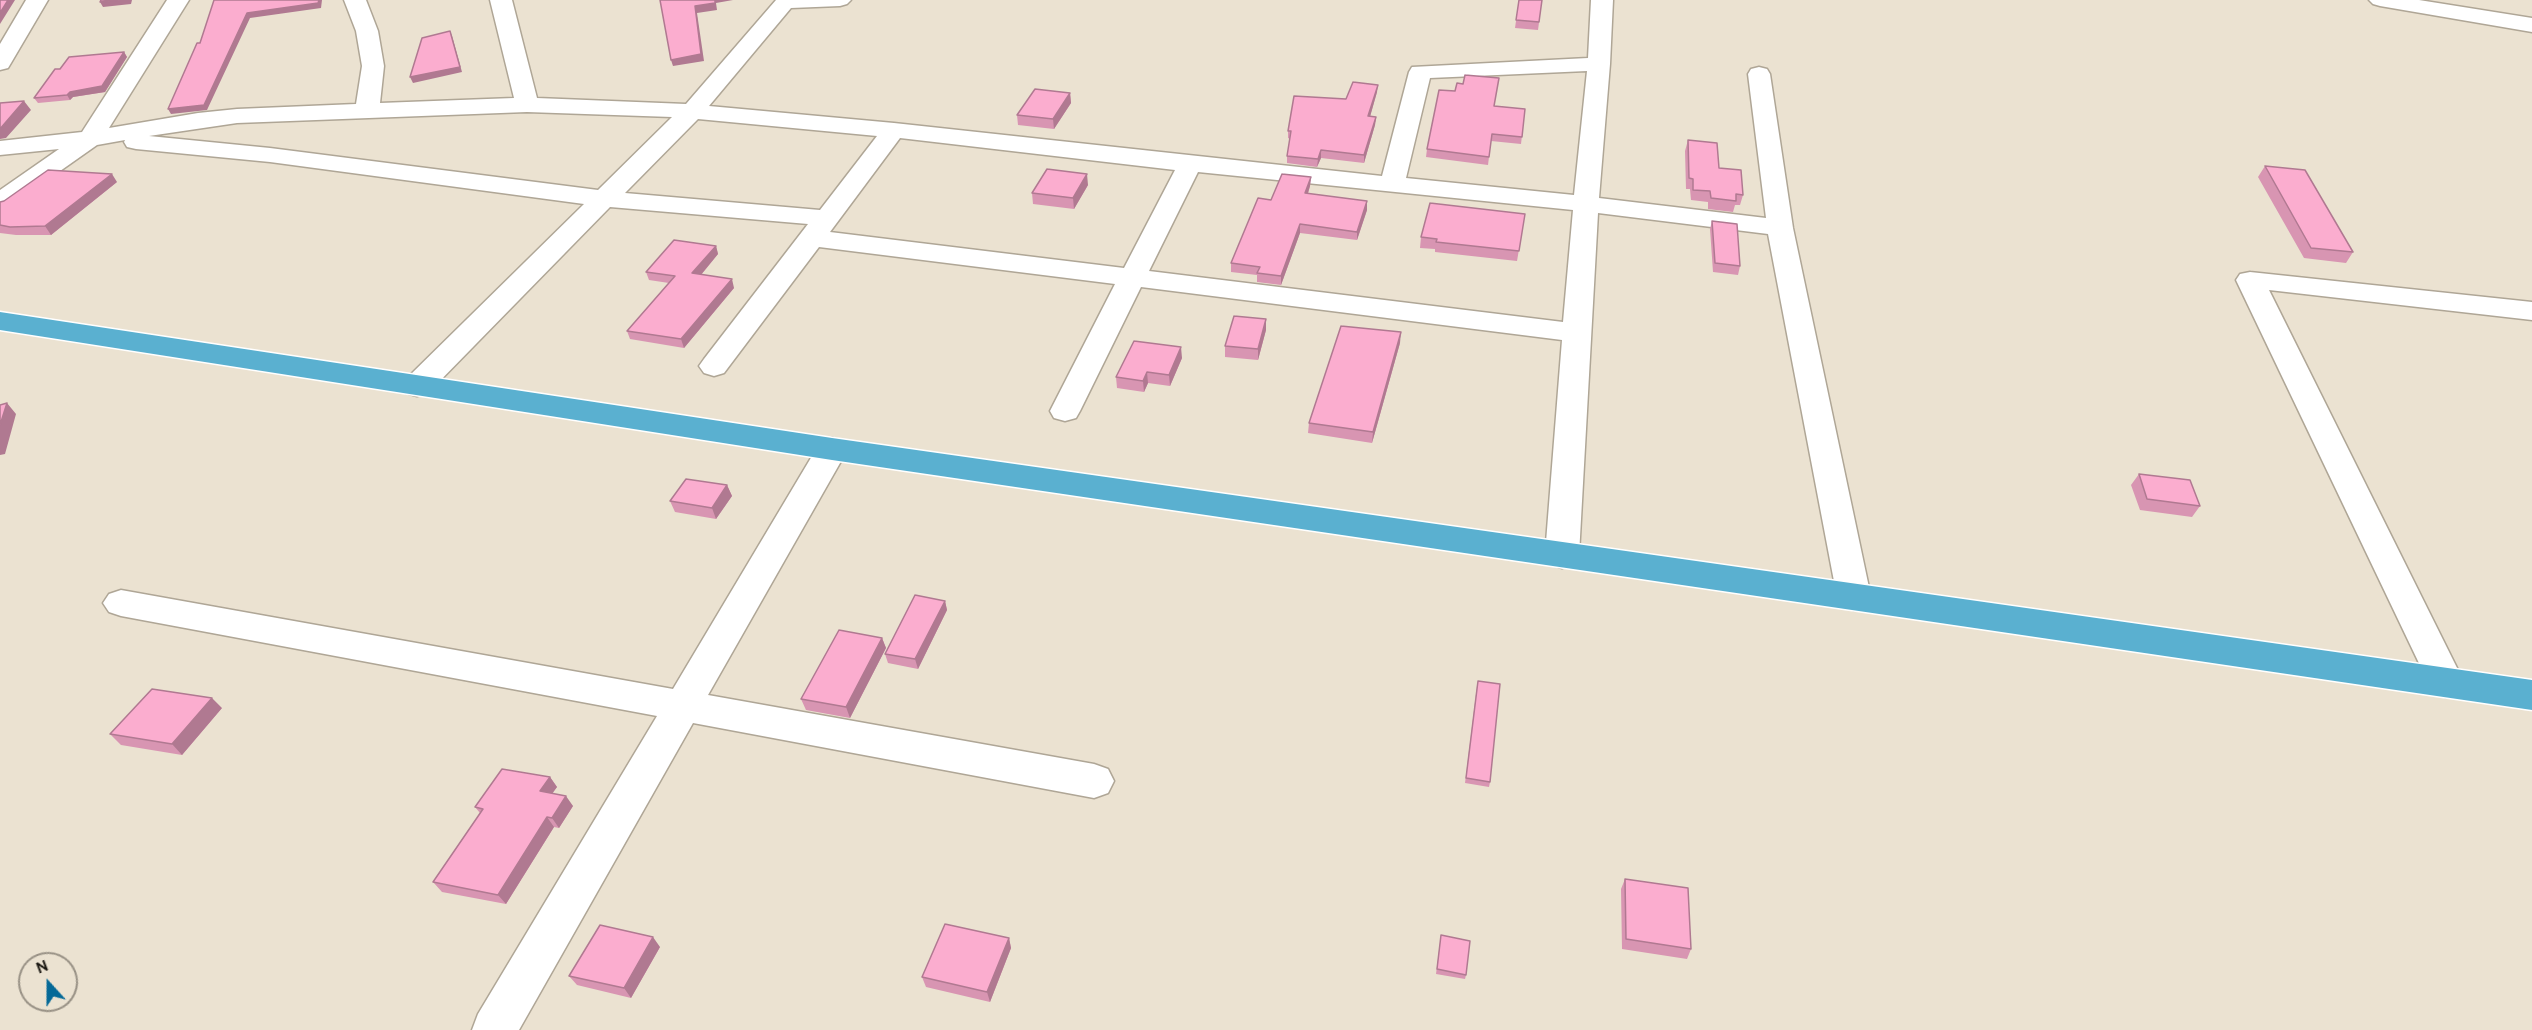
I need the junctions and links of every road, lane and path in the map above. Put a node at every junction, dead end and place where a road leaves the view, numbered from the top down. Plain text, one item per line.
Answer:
1 (37, 0) edge
2 (178, 0) edge
3 (355, 0) edge
4 (501, 0) edge
5 (840, 0) edge
6 (1602, 0) edge
7 (2380, 0) edge
8 (786, 1) edge
9 (2532, 25) edge
10 (0, 63) edge
11 (1599, 64) junction
12 (1759, 74) dead end
13 (526, 105) junction
14 (367, 111) junction
15 (692, 111) junction
16 (894, 130) junction
17 (90, 139) junction
18 (0, 148) edge
19 (1190, 164) junction
20 (1392, 184) junction
21 (604, 199) junction
22 (0, 202) edge
23 (1586, 204) junction
24 (820, 228) junction
25 (1780, 228) junction
26 (1133, 276) junction
27 (2532, 311) edge
28 (0, 321) edge
29 (1577, 333) junction
30 (714, 366) dead end
31 (417, 386) junction
32 (1065, 411) dead end
33 (832, 449) junction
34 (1562, 555) junction
35 (1854, 597) junction
36 (121, 603) dead end
37 (2446, 682) junction
38 (2532, 695) edge
39 (682, 707) junction
40 (1094, 781) dead end
41 (494, 1030) edge

1 - 10 street
2 - 17 street
3 - 14 street
4 - 13 street
5 - 8 street
6 - 11 street
7 - 9 street
8 - 15 street
11 - 20 street
11 - 23 street
12 - 25 street
13 - 14 street
13 - 15 street
14 - 17 street
15 - 16 street
15 - 21 street
16 - 19 street
16 - 24 street
17 - 18 street
17 - 21 street
17 - 22 street
19 - 20 street
19 - 26 street
20 - 23 street
21 - 24 street
21 - 31 street
23 - 25 street
23 - 29 street
24 - 26 street
24 - 30 street
25 - 35 street
26 - 29 street
26 - 32 street
27 - 37 street
28 - 31 highway
29 - 34 street
31 - 33 highway
33 - 34 highway
33 - 39 street
34 - 35 highway
35 - 37 highway
36 - 39 street
37 - 38 highway
39 - 40 street
39 - 41 street

